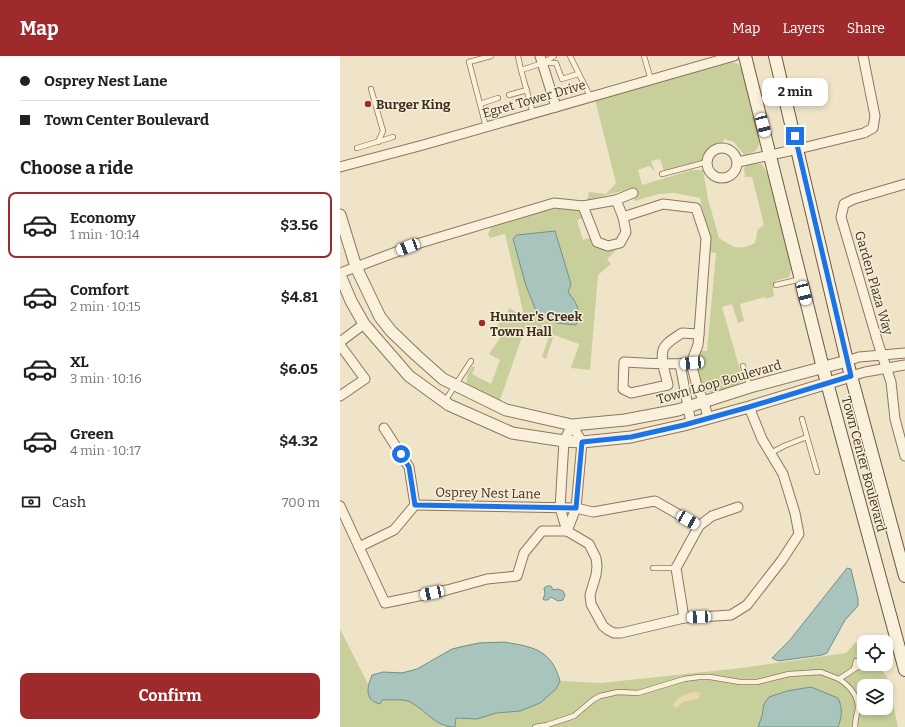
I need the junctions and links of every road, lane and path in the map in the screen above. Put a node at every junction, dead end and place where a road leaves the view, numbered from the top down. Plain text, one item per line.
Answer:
1 (491, 56) edge
2 (518, 56) edge
3 (554, 56) edge
4 (570, 56) edge
5 (644, 56) edge
6 (734, 56) edge
7 (745, 56) edge
8 (775, 56) edge
9 (864, 56) edge
10 (713, 59) edge
11 (541, 60) edge
12 (521, 70) junction
13 (578, 74) junction
14 (651, 80) junction
15 (371, 89) dead end
16 (527, 90) junction
17 (509, 95) dead end
18 (590, 96) junction
19 (498, 98) dead end
20 (480, 104) junction
21 (556, 107) junction
22 (533, 113) junction
23 (486, 126) junction
24 (393, 137) dead end
25 (378, 142) junction
26 (357, 148) dead end
27 (798, 150) junction
28 (770, 155) junction
29 (707, 162) junction
30 (738, 162) junction
31 (340, 167) edge
32 (662, 174) dead end
33 (905, 184) edge
34 (633, 193) dead end
35 (616, 200) junction
36 (583, 206) junction
37 (340, 215) edge
38 (623, 217) junction
39 (356, 267) junction
40 (340, 274) edge
41 (800, 279) junction
42 (776, 285) dead end
43 (364, 324) junction
44 (698, 334) junction
45 (340, 343) edge
46 (905, 353) edge
47 (882, 355) junction
48 (471, 360) dead end
49 (848, 361) junction
50 (663, 363) junction
51 (692, 363) junction
52 (680, 364) junction
53 (905, 365) edge
54 (743, 366) dead end
55 (823, 368) junction
56 (886, 368) junction
57 (851, 376) junction
58 (828, 384) junction
59 (456, 385) junction
60 (750, 387) junction
61 (340, 396) edge
62 (445, 402) junction
63 (704, 402) junction
64 (688, 407) junction
65 (749, 407) junction
66 (708, 418) junction
67 (802, 419) dead end
68 (691, 423) junction
69 (572, 425) junction
70 (384, 428) dead end
71 (807, 437) junction
72 (564, 441) junction
73 (582, 442) junction
74 (771, 453) junction
75 (905, 456) edge
76 (817, 472) dead end
77 (415, 505) junction
78 (340, 506) edge
79 (738, 507) dead end
80 (560, 508) junction
81 (576, 508) junction
82 (699, 526) junction
83 (567, 531) junction
84 (359, 547) junction
85 (653, 568) dead end
86 (676, 568) junction
87 (905, 576) edge
88 (684, 618) junction
89 (854, 669) dead end
90 (905, 670) edge
91 (839, 678) junction
92 (535, 727) edge
93 (855, 727) edge

1 - 20 lane
2 - 12 lane
3 - 11 lane
4 - 13 lane
5 - 14 lane
6 - 10 street, Egret Tower Drive
7 - 28 main road, Town Center Boulevard
8 - 27 main road, Town Center Boulevard
9 - 27 street
10 - 14 street, Egret Tower Drive
11 - 12 lane
11 - 13 lane
11 - 21 street
12 - 16 lane
13 - 18 lane
14 - 18 street, Egret Tower Drive
15 - 25 lane
16 - 17 lane
16 - 22 lane
18 - 21 street, Egret Tower Drive
19 - 20 lane
20 - 23 lane
21 - 22 street, Egret Tower Drive
22 - 23 street, Egret Tower Drive
23 - 31 street, Egret Tower Drive
24 - 25 lane
25 - 26 lane
27 - 28 street
27 - 49 main road, Town Center Boulevard
28 - 30 street
28 - 41 main road, Town Center Boulevard
29 - 30 street
29 - 30 street
29 - 32 lane
33 - 47 street, Garden Plaza Way
34 - 35 street
35 - 36 street
35 - 38 street
36 - 38 street
36 - 39 street
37 - 39 street, Town Loop Boulevard
38 - 44 street
39 - 40 street
39 - 59 street, Town Loop Boulevard
40 - 43 street
41 - 42 lane
41 - 55 main road, Town Center Boulevard
43 - 45 street
43 - 62 street
44 - 50 street
44 - 51 street
45 - 61 street
46 - 47 street
47 - 49 street
47 - 56 street, Garden Plaza Way
48 - 59 lane
49 - 55 street, Town Loop Boulevard
49 - 57 main road, Town Center Boulevard
50 - 50 street
50 - 52 street
51 - 52 street
51 - 63 street
52 - 64 street
53 - 56 street
54 - 60 lane
55 - 58 main road, Town Center Boulevard
55 - 60 street, Town Loop Boulevard
56 - 57 street
56 - 75 street, Garden Plaza Way
57 - 58 street
57 - 87 main road, Town Center Boulevard
58 - 65 street
58 - 90 main road, Town Center Boulevard
59 - 62 lane
59 - 69 street, Town Loop Boulevard
60 - 63 street, Town Loop Boulevard
62 - 72 street
63 - 64 street, Town Loop Boulevard
63 - 66 street
64 - 68 street
64 - 69 street, Town Loop Boulevard
65 - 66 street
65 - 74 street
66 - 68 street
67 - 71 lane
68 - 73 street
69 - 72 street
69 - 73 street
70 - 77 street
71 - 74 lane
71 - 76 lane
72 - 73 street
72 - 80 street
73 - 81 street
74 - 88 street
77 - 80 street, Osprey Nest Lane
77 - 84 street
78 - 84 street
79 - 82 street
80 - 81 street, Osprey Nest Lane
80 - 83 street
81 - 82 street, Osprey Nest Lane
81 - 83 street
82 - 86 street
83 - 84 street
83 - 88 street
85 - 86 lane
86 - 88 street
89 - 91 lane
91 - 92 lane
91 - 93 lane

